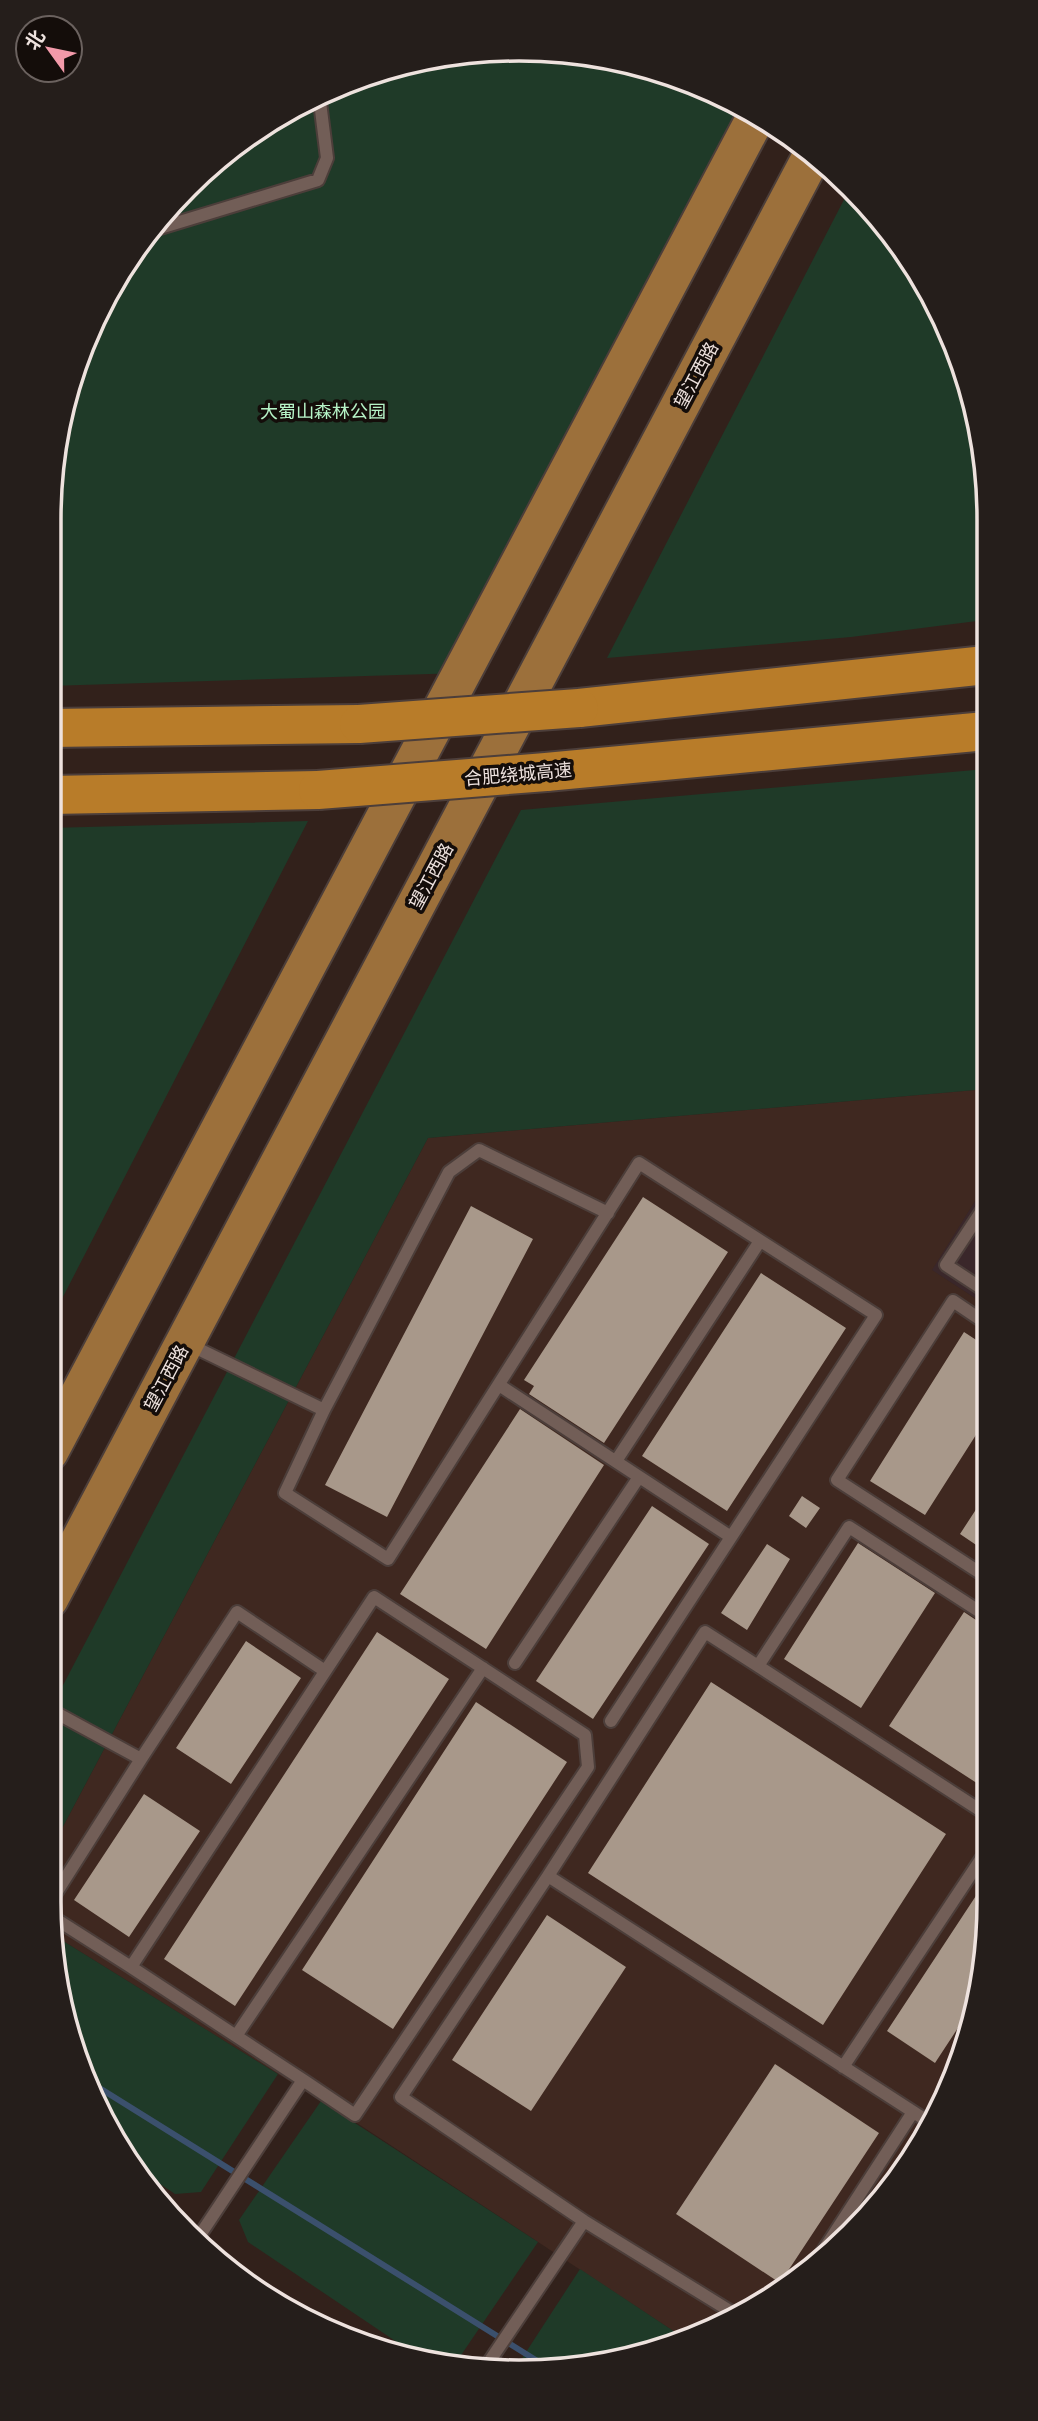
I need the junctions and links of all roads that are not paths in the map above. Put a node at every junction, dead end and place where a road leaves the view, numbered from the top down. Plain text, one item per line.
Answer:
1 (321, 106) edge
2 (752, 125) edge
3 (808, 164) edge
4 (168, 226) edge
5 (977, 667) edge
6 (61, 728) edge
7 (977, 732) edge
8 (61, 794) edge
9 (608, 1213) junction
10 (977, 1218) edge
11 (760, 1241) junction
12 (977, 1285) edge
13 (977, 1317) edge
14 (184, 1343) junction
15 (499, 1385) junction
16 (324, 1410) junction
17 (61, 1429) edge
18 (616, 1461) junction
19 (639, 1477) junction
20 (731, 1537) junction
21 (977, 1571) edge
22 (61, 1576) edge
23 (977, 1611) edge
24 (515, 1663) dead end
25 (758, 1666) junction
26 (483, 1668) junction
27 (326, 1671) junction
28 (61, 1716) edge
29 (611, 1721) dead end
30 (141, 1759) junction
31 (977, 1808) edge
32 (977, 1865) edge
33 (548, 1876) junction
34 (61, 1885) edge
35 (62, 1923) edge
36 (131, 1968) junction
37 (236, 2036) junction
38 (843, 2067) junction
39 (303, 2080) junction
40 (913, 2112) junction
41 (922, 2118) edge
42 (584, 2221) junction
43 (202, 2232) edge
44 (834, 2235) edge
45 (727, 2309) edge
46 (491, 2359) edge

1 - 4 lane
2 - 17 main road
3 - 14 main road, 望江西路
5 - 6 highway, bridge
7 - 8 highway, 合肥绕城高速, bridge
9 - 11 lane
9 - 15 lane
9 - 16 lane
10 - 12 lane
11 - 18 lane
11 - 20 lane
13 - 21 lane
14 - 16 lane
14 - 22 main road, 望江西路
15 - 16 lane
15 - 18 lane
18 - 19 lane
19 - 20 lane
19 - 24 lane
20 - 29 lane
23 - 25 lane
25 - 31 lane
25 - 33 lane
26 - 27 lane
26 - 37 lane
26 - 39 lane
27 - 30 lane
27 - 36 lane
28 - 30 lane
30 - 34 lane
32 - 38 lane
33 - 38 lane
33 - 42 lane
35 - 36 lane
36 - 37 lane
37 - 39 lane
38 - 40 lane
39 - 43 lane
40 - 41 lane
40 - 44 lane
42 - 45 lane
42 - 46 lane

